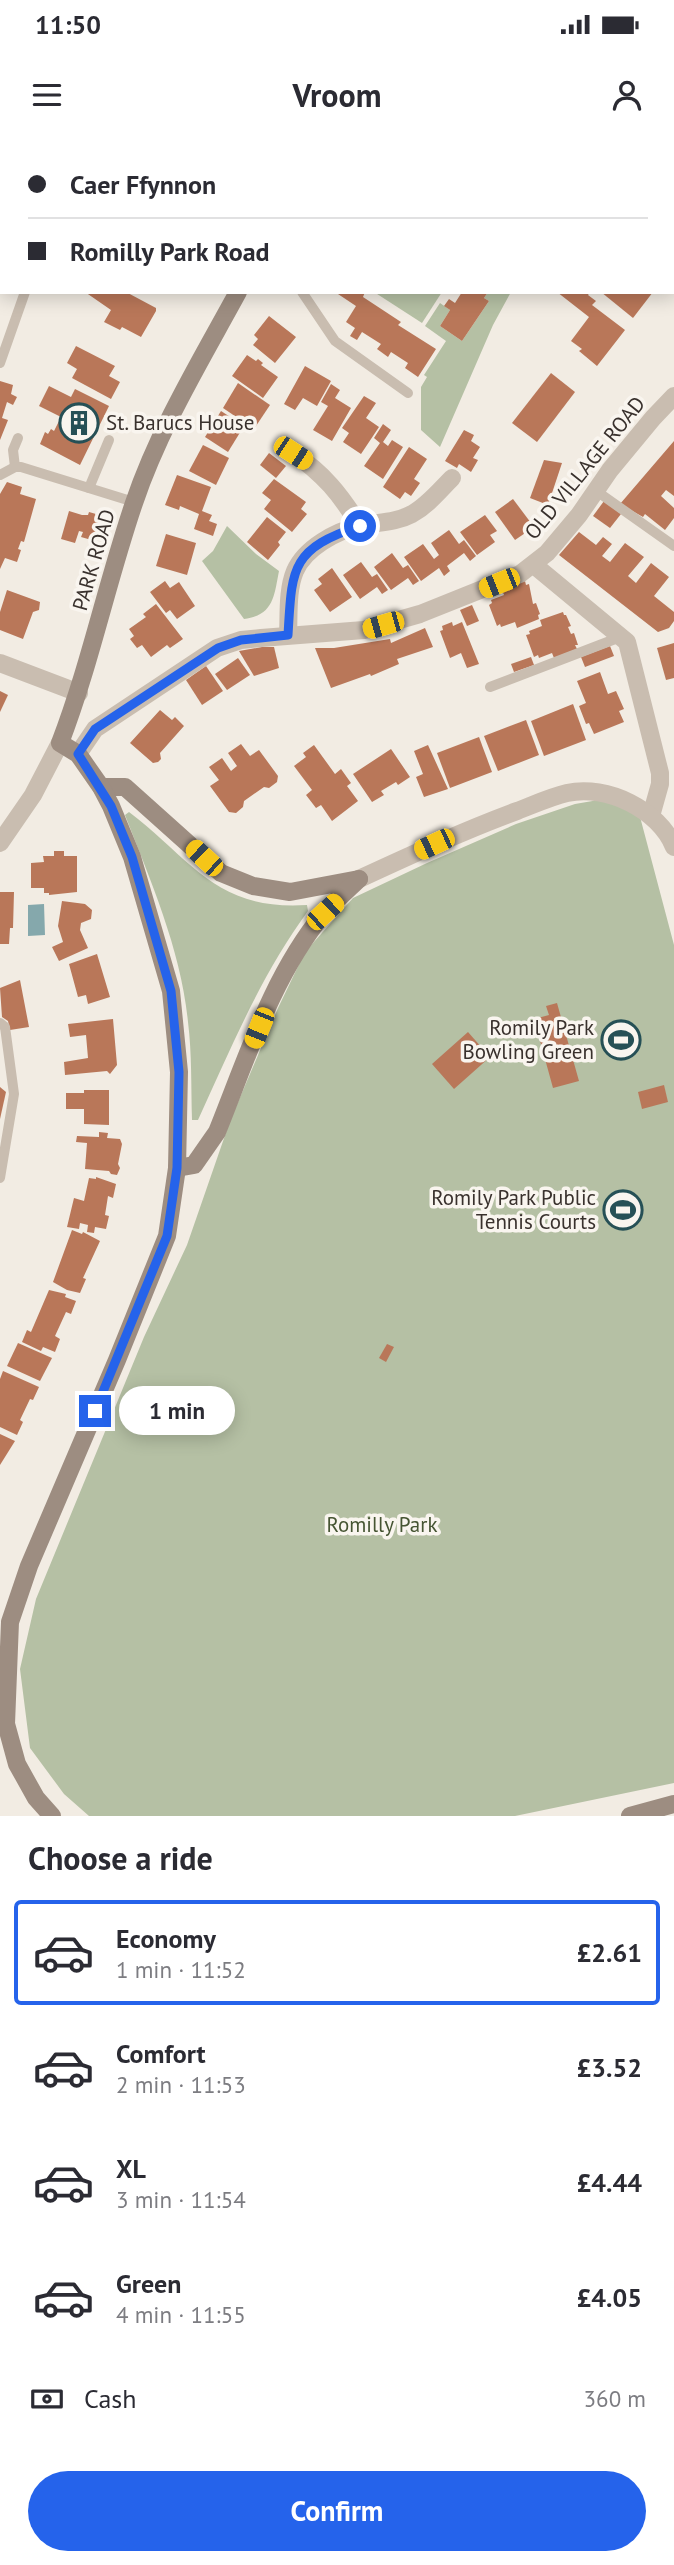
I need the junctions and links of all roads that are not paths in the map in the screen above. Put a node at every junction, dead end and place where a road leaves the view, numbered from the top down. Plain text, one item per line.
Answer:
1 (24, 294) edge
2 (237, 294) edge
3 (304, 294) edge
4 (0, 363) edge
5 (408, 393) dead end
6 (674, 396) edge
7 (18, 438) dead end
8 (109, 440) dead end
9 (293, 453) dead end
10 (15, 467) junction
11 (0, 475) edge
12 (452, 478) dead end
13 (89, 488) junction
14 (596, 490) junction
15 (134, 502) junction
16 (360, 526) junction
17 (674, 546) edge
18 (534, 565) junction
19 (288, 635) junction
20 (623, 636) junction
21 (0, 663) edge
22 (490, 687) dead end
23 (79, 693) junction
24 (61, 743) junction
25 (78, 754) junction
26 (101, 788) junction
27 (651, 816) junction
28 (0, 843) edge
29 (674, 847) edge
30 (359, 879) junction
31 (0, 1023) edge
32 (177, 1168) junction
33 (0, 1178) edge
34 (674, 1804) edge
35 (52, 1816) edge
36 (630, 1816) edge

1 - 4 lane
2 - 15 street, PARK ROAD
3 - 5 lane
6 - 14 street, OLD VILLAGE ROAD
7 - 10 lane
8 - 13 lane
9 - 16 street
10 - 11 lane
10 - 13 lane
12 - 16 street
13 - 15 lane
14 - 17 lane
14 - 18 street, OLD VILLAGE ROAD
15 - 23 street, PARK ROAD
16 - 19 street
18 - 19 street, OLD VILLAGE ROAD
18 - 20 street
19 - 25 street, OLD VILLAGE ROAD
20 - 22 lane
20 - 27 street
21 - 23 street
23 - 24 street, PARK ROAD
24 - 25 street
24 - 28 street, PARK ROAD
25 - 26 street
26 - 30 street
26 - 32 street
27 - 29 street
27 - 30 street
30 - 32 street
31 - 33 lane
32 - 35 street
34 - 36 street

